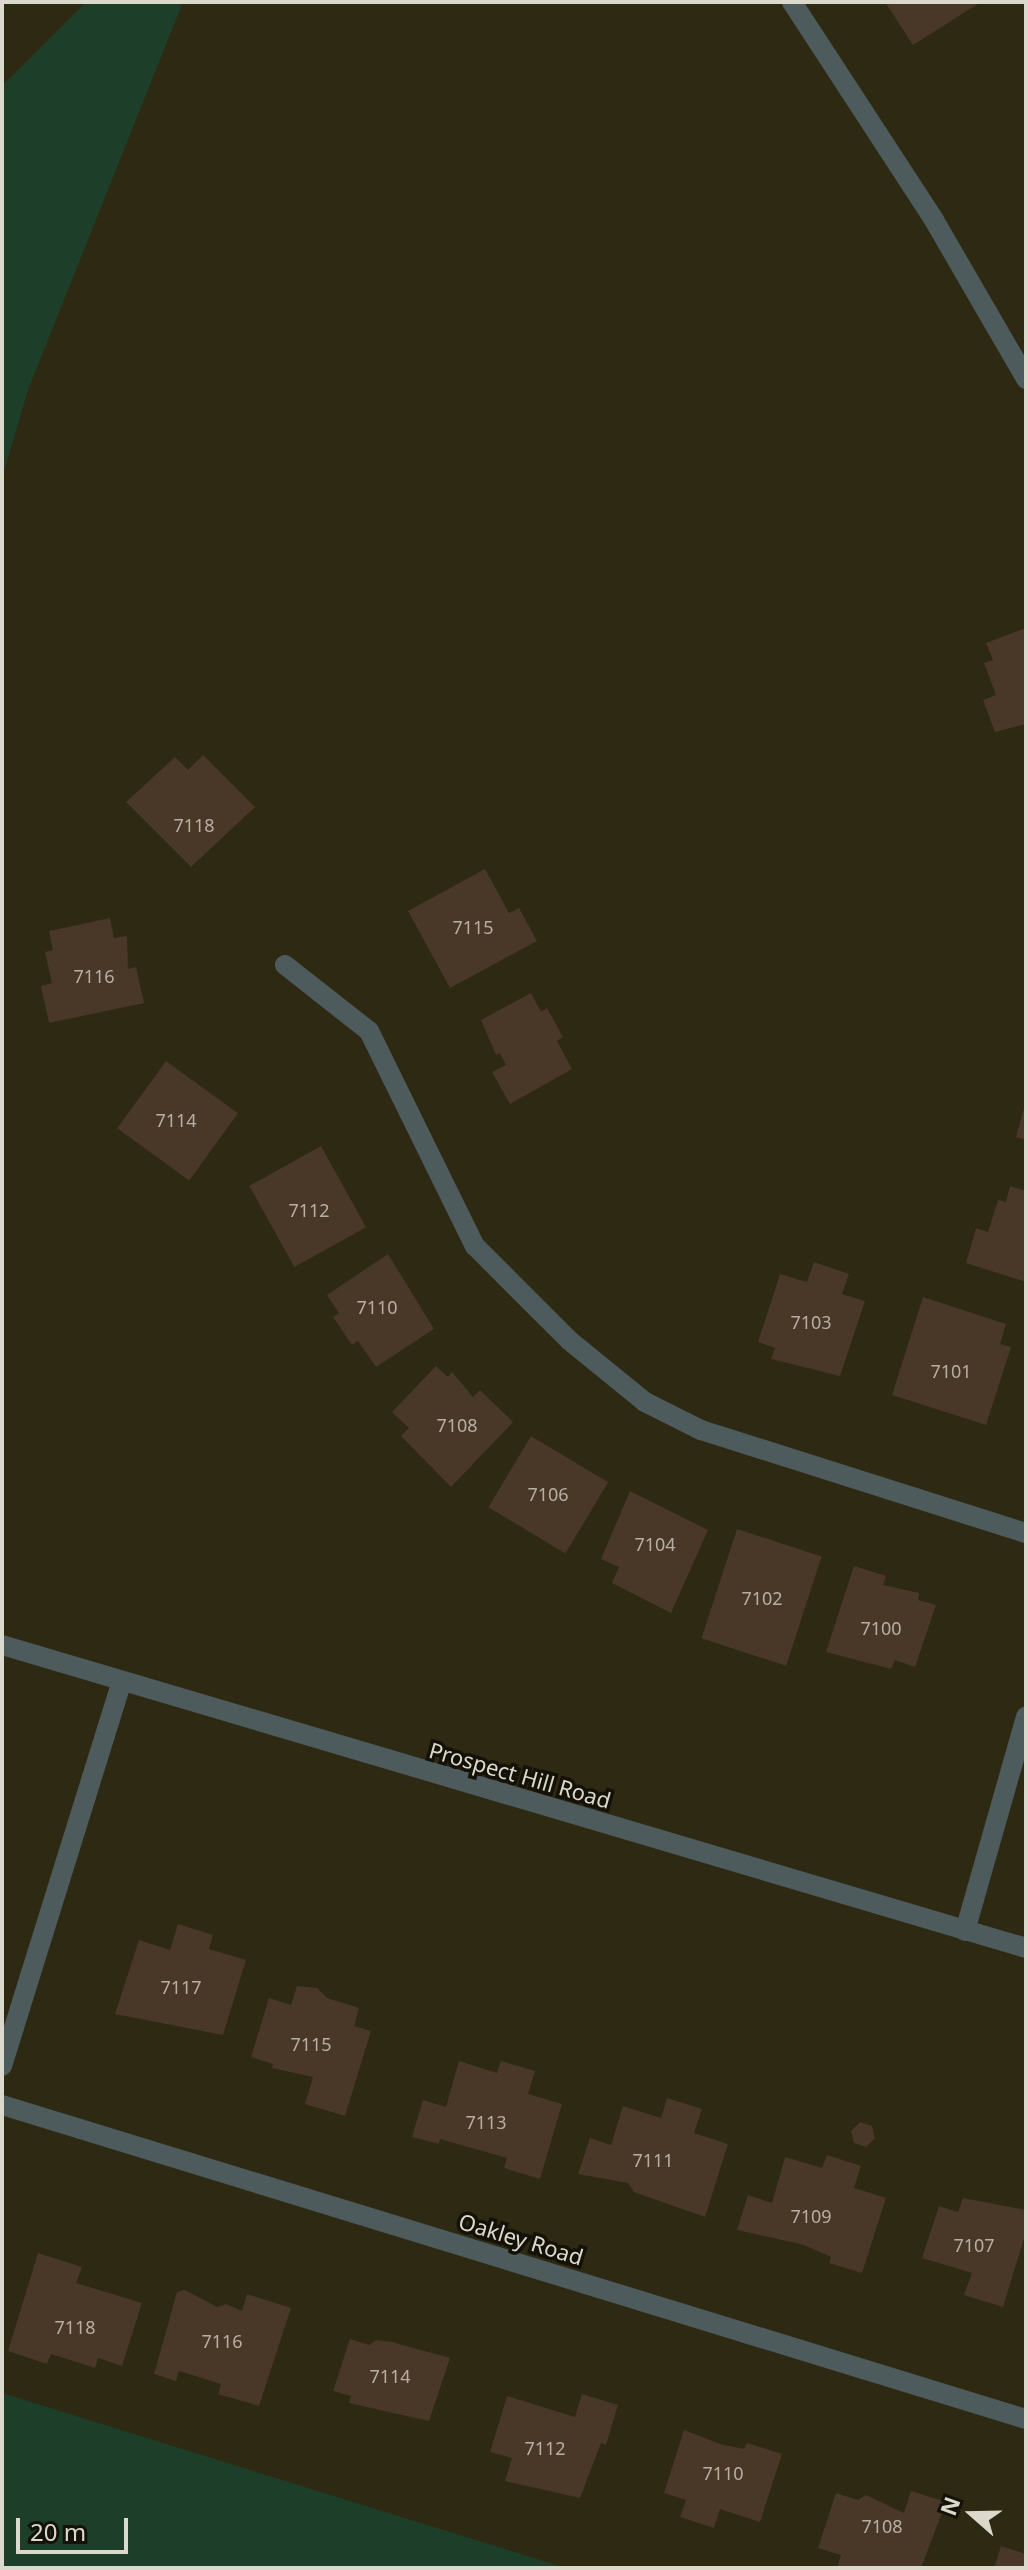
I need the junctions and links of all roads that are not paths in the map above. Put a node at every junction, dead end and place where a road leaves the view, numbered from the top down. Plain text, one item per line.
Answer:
1 (792, 2) edge
2 (1019, 352) edge
3 (1026, 379) edge
4 (285, 965) dead end
5 (1026, 1533) edge
6 (2, 1645) edge
7 (121, 1683) junction
8 (1026, 1717) edge
9 (965, 1931) junction
10 (1026, 1948) edge
11 (2, 2066) edge
12 (2, 2105) edge
13 (1026, 2419) edge

1 - 2 street
2 - 3 street
4 - 5 street
6 - 7 street, Prospect Hill Road
7 - 9 street, Prospect Hill Road
7 - 11 street
8 - 9 street
9 - 10 street, Prospect Hill Road
12 - 13 street, Oakley Road

